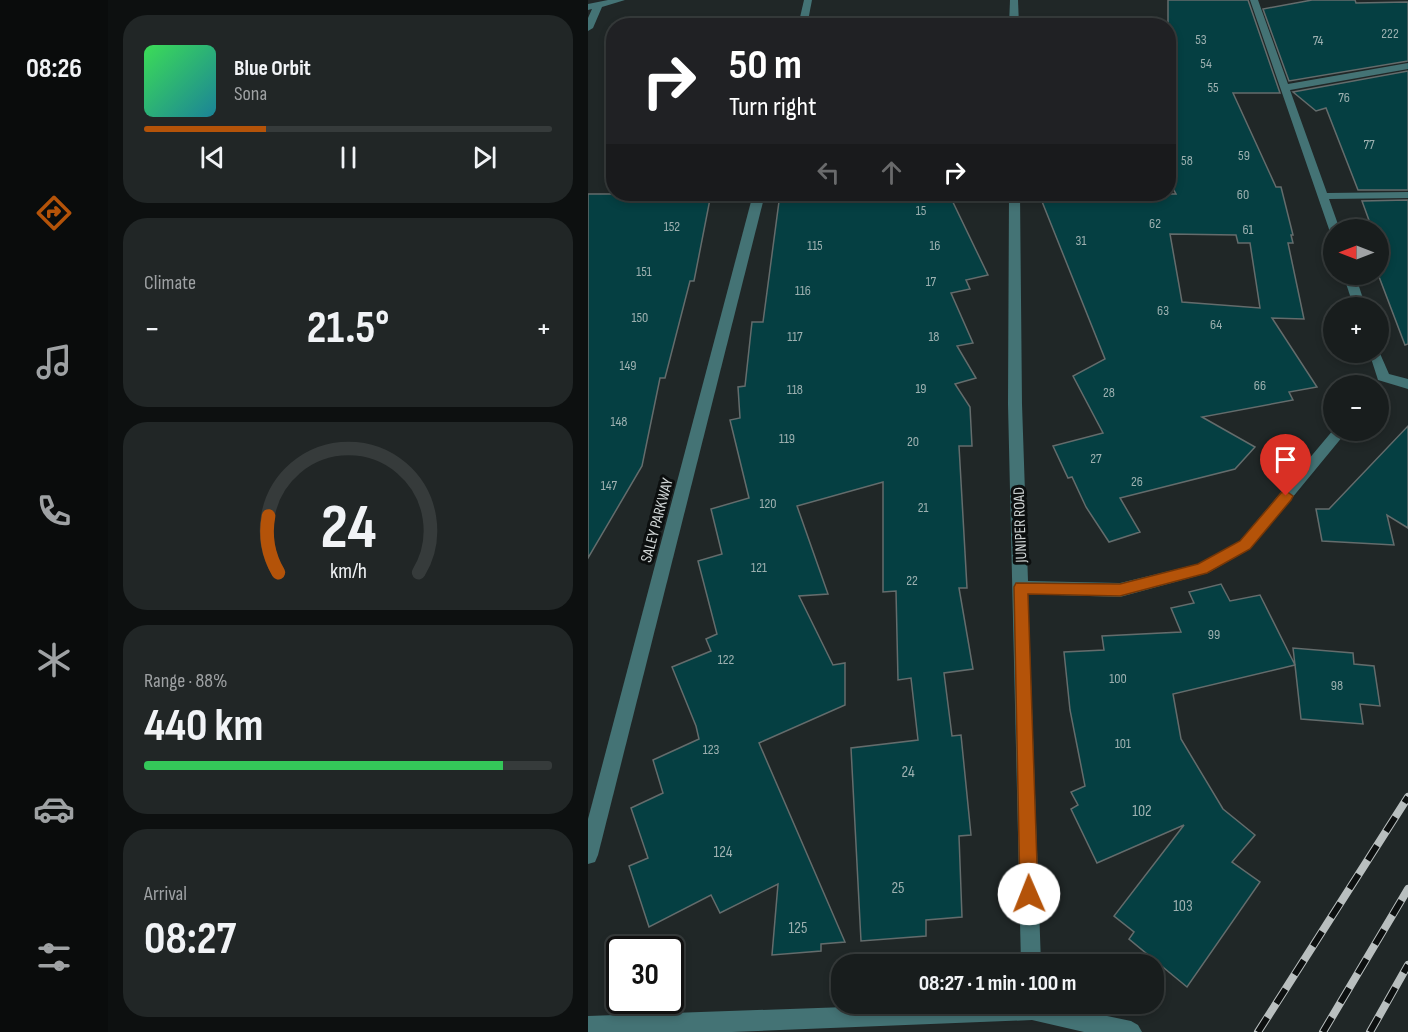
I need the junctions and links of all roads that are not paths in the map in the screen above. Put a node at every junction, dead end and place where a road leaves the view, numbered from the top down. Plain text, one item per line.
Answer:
1 (621, 0) edge
2 (808, 0) edge
3 (1014, 0) edge
4 (1254, 0) edge
5 (598, 5) junction
6 (588, 7) edge
7 (804, 18) edge
8 (1014, 18) edge
9 (588, 28) edge
10 (1408, 66) edge
11 (1285, 88) junction
12 (1408, 195) edge
13 (1322, 196) junction
14 (757, 201) edge
15 (1014, 201) edge
16 (1330, 219) edge
17 (1389, 382) edge
18 (1408, 384) edge
19 (1332, 441) edge
20 (1021, 587) junction
21 (588, 855) edge
22 (1031, 954) edge
23 (877, 1014) edge
24 (1060, 1014) edge
25 (588, 1027) edge
26 (1131, 1032) edge

1 - 5 street
2 - 7 street
3 - 8 street
4 - 11 street
5 - 6 street
5 - 9 street
10 - 11 street
11 - 13 street
12 - 13 street
13 - 16 street
14 - 21 street, SALEY PARKWAY
15 - 20 street, JUNIPER ROAD
17 - 18 street
19 - 20 street
20 - 22 street, JUNIPER ROAD
23 - 25 street
24 - 26 street

